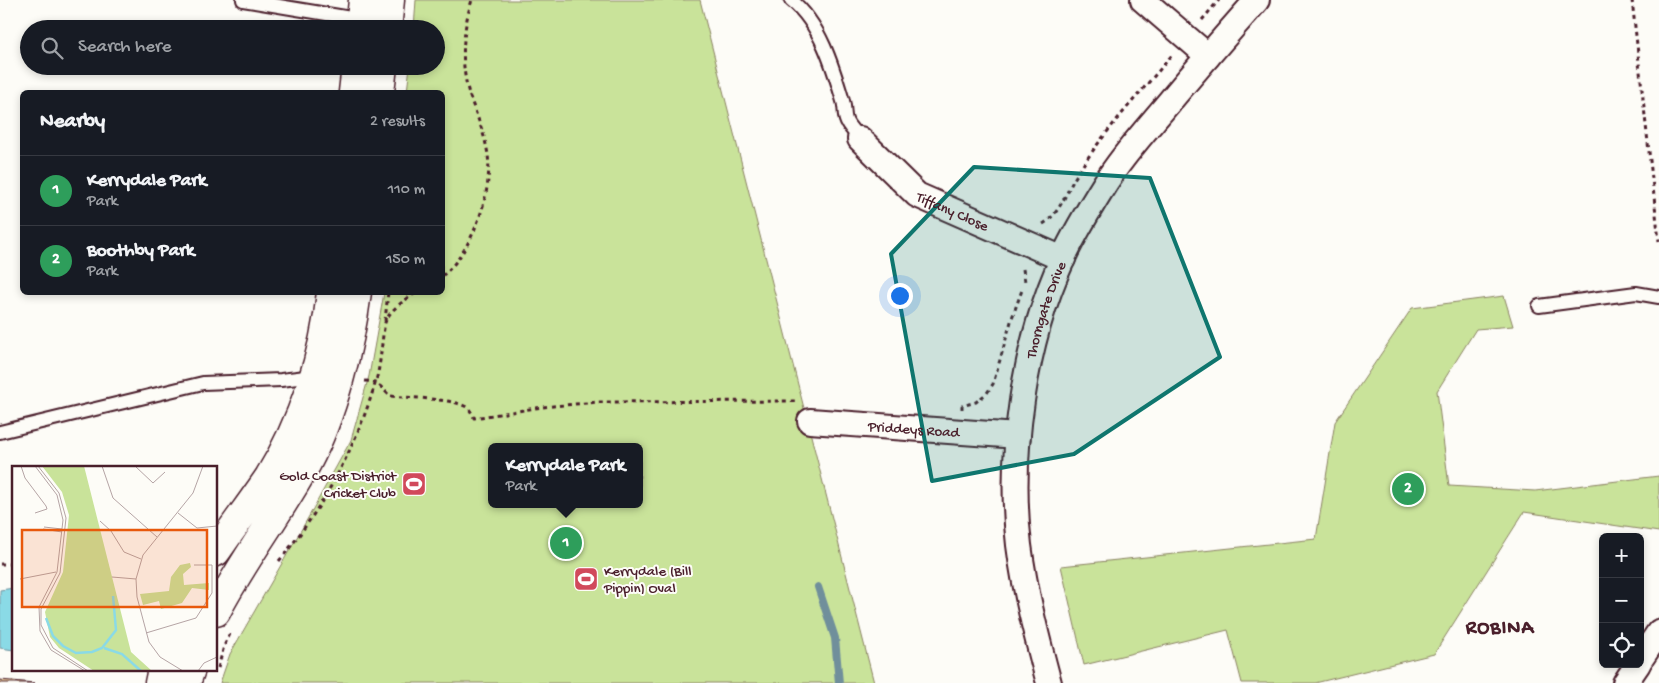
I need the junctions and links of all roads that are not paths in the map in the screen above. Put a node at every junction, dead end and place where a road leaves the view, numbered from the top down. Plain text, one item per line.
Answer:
1 (242, 0) edge
2 (790, 0) edge
3 (1143, 0) edge
4 (1257, 0) edge
5 (362, 16) edge
6 (388, 18) edge
7 (1208, 56) junction
8 (355, 75) edge
9 (382, 75) edge
10 (353, 90) edge
11 (380, 90) edge
12 (860, 139) joint
13 (1063, 259) junction
14 (331, 295) edge
15 (357, 295) edge
16 (1659, 297) edge
17 (1539, 306) dead end
18 (326, 378) junction
19 (810, 421) road end
20 (0, 432) edge
21 (1018, 436) junction
22 (218, 549) edge
23 (218, 609) edge
24 (1659, 632) edge
25 (1644, 654) edge
26 (1635, 668) edge
27 (162, 670) edge
28 (192, 670) edge
29 (159, 683) edge
30 (186, 683) edge
31 (1049, 683) edge
32 (1625, 683) edge

1 - 5 lane
2 - 12 lane
3 - 7 street
4 - 7 street, Thorngate Drive
5 - 6 lane
7 - 13 street, Thorngate Drive
8 - 10 street
9 - 11 street
12 - 13 street, Tiffany Close
13 - 21 street, Thorngate Drive
14 - 18 street
15 - 18 street
16 - 17 lane
18 - 20 lane
18 - 22 street
18 - 23 street
19 - 21 street, Priddeys Road
21 - 31 street, Thorngate Drive
24 - 25 street
26 - 32 street
27 - 29 street
28 - 30 street

